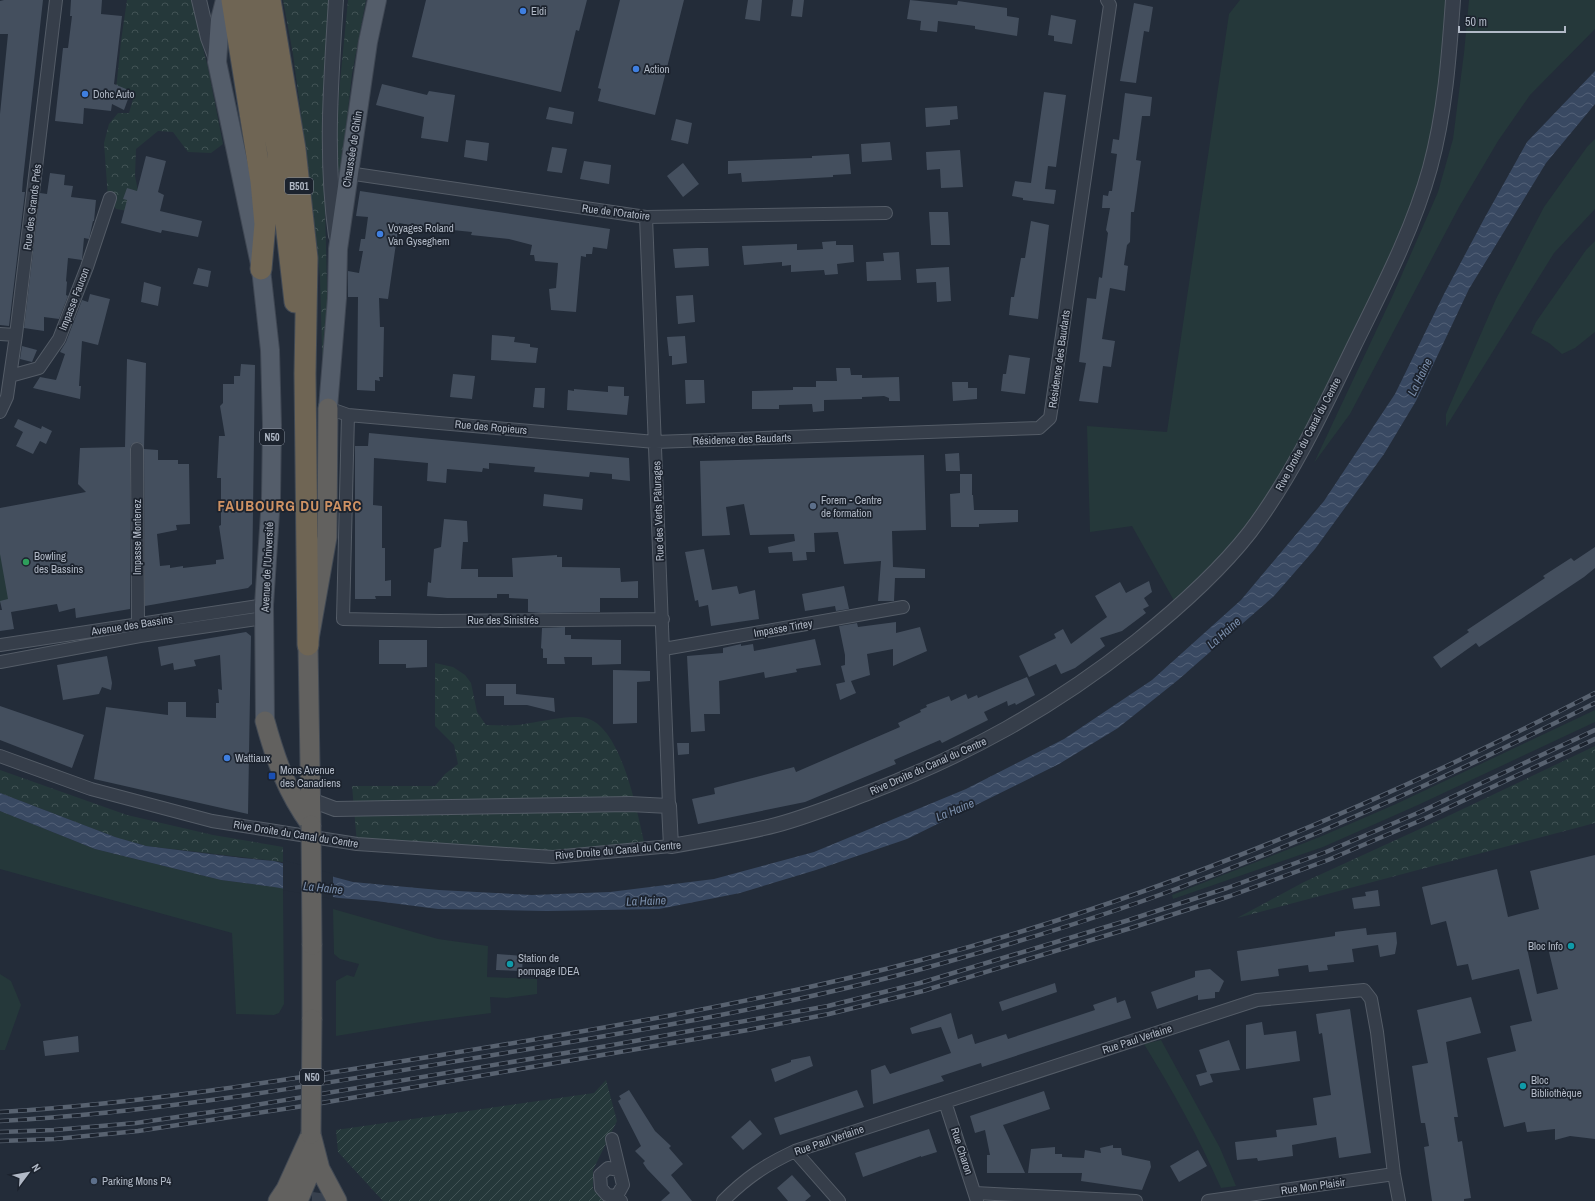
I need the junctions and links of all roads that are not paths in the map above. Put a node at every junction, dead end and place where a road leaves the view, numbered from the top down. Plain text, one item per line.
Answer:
1 (56, 0) edge
2 (199, 0) edge
3 (225, 0) edge
4 (232, 0) edge
5 (336, 0) edge
6 (377, 0) edge
7 (1107, 0) edge
8 (1454, 0) edge
9 (258, 3) edge
10 (217, 62) junction
11 (348, 173) junction
12 (110, 198) dead end
13 (886, 213) dead end
14 (646, 217) junction
15 (338, 249) junction
16 (261, 269) junction
17 (0, 334) edge
18 (16, 335) junction
19 (10, 376) junction
20 (328, 408) junction
21 (0, 412) edge
22 (348, 415) junction
23 (655, 442) junction
24 (137, 449) dead end
25 (903, 607) dead end
26 (264, 611) junction
27 (663, 619) junction
28 (138, 624) junction
29 (0, 645) edge
30 (308, 645) junction
31 (664, 649) junction
32 (0, 662) edge
33 (265, 721) joint
34 (0, 756) edge
35 (311, 800) junction
36 (669, 806) junction
37 (311, 826) junction
38 (671, 846) junction
39 (945, 1102) junction
40 (312, 1134) junction
41 (612, 1139) dead end
42 (795, 1151) junction
43 (311, 1170) junction
44 (619, 1170) junction
45 (1394, 1174) junction
46 (976, 1197) edge
47 (619, 1199) edge
48 (1092, 1200) edge
49 (278, 1201) edge
50 (298, 1201) edge
51 (320, 1201) edge
52 (336, 1201) edge
53 (723, 1201) edge
54 (840, 1201) edge
55 (1136, 1201) edge
56 (1208, 1201) edge
57 (1399, 1201) edge

1 - 18 street, Rue des Grands Prés
2 - 10 street
3 - 10 main road, N50
4 - 16 highway
5 - 15 street
6 - 11 main road, Chaussée de Ghlin / N50
7 - 23 street, Résidence des Baudarts
8 - 38 street, Rive Droite du Canal du Centre
9 - 30 highway, B501
10 - 16 main road, N50
11 - 14 street, Rue de l'Oratoire
11 - 15 main road, Chaussée de Ghlin / N50
12 - 19 street, Impasse Faucon
13 - 14 street, Rue de l'Oratoire
14 - 23 street, Rue des Verts Pâturages
15 - 20 main road, Chaussée de Ghlin / N50
16 - 26 main road, Avenue de l'Université / N50
17 - 18 street
18 - 19 street, Rue des Grands Prés
19 - 21 street, Rue des Grands Prés
20 - 22 street, Rue des Ropieurs
20 - 30 highway, N50
22 - 23 street, Rue des Ropieurs
22 - 27 street, Rue des Sinistrés
23 - 27 street, Rue des Verts Pâturages
24 - 28 street, Impasse Montenez
25 - 31 street, Impasse Tirtey
26 - 28 street, Avenue des Bassins
26 - 32 street
26 - 33 main road, Avenue de l'Université / N50
27 - 31 street, Rue des Verts Pâturages
28 - 29 street, Avenue des Bassins
30 - 35 highway, N50
31 - 36 street, Rue des Verts Pâturages
33 - 37 highway, N50
34 - 38 street, Rive Droite du Canal du Centre
35 - 36 street
35 - 37 highway, N50
36 - 38 street
37 - 40 highway, N50, bridge
39 - 42 street, Rue Paul Verlaine
39 - 45 street, Rue Paul Verlaine
39 - 46 street, Rue Charon
40 - 43 highway, N50
40 - 49 highway
40 - 52 highway
41 - 44 street
42 - 53 street, Rue Paul Verlaine
42 - 54 street
43 - 50 highway, N50
43 - 51 highway, N50
44 - 47 street
44 - 47 street
45 - 56 street, Rue Mon Plaisir
45 - 57 street, Rue Paul Verlaine
46 - 48 street
48 - 55 street

